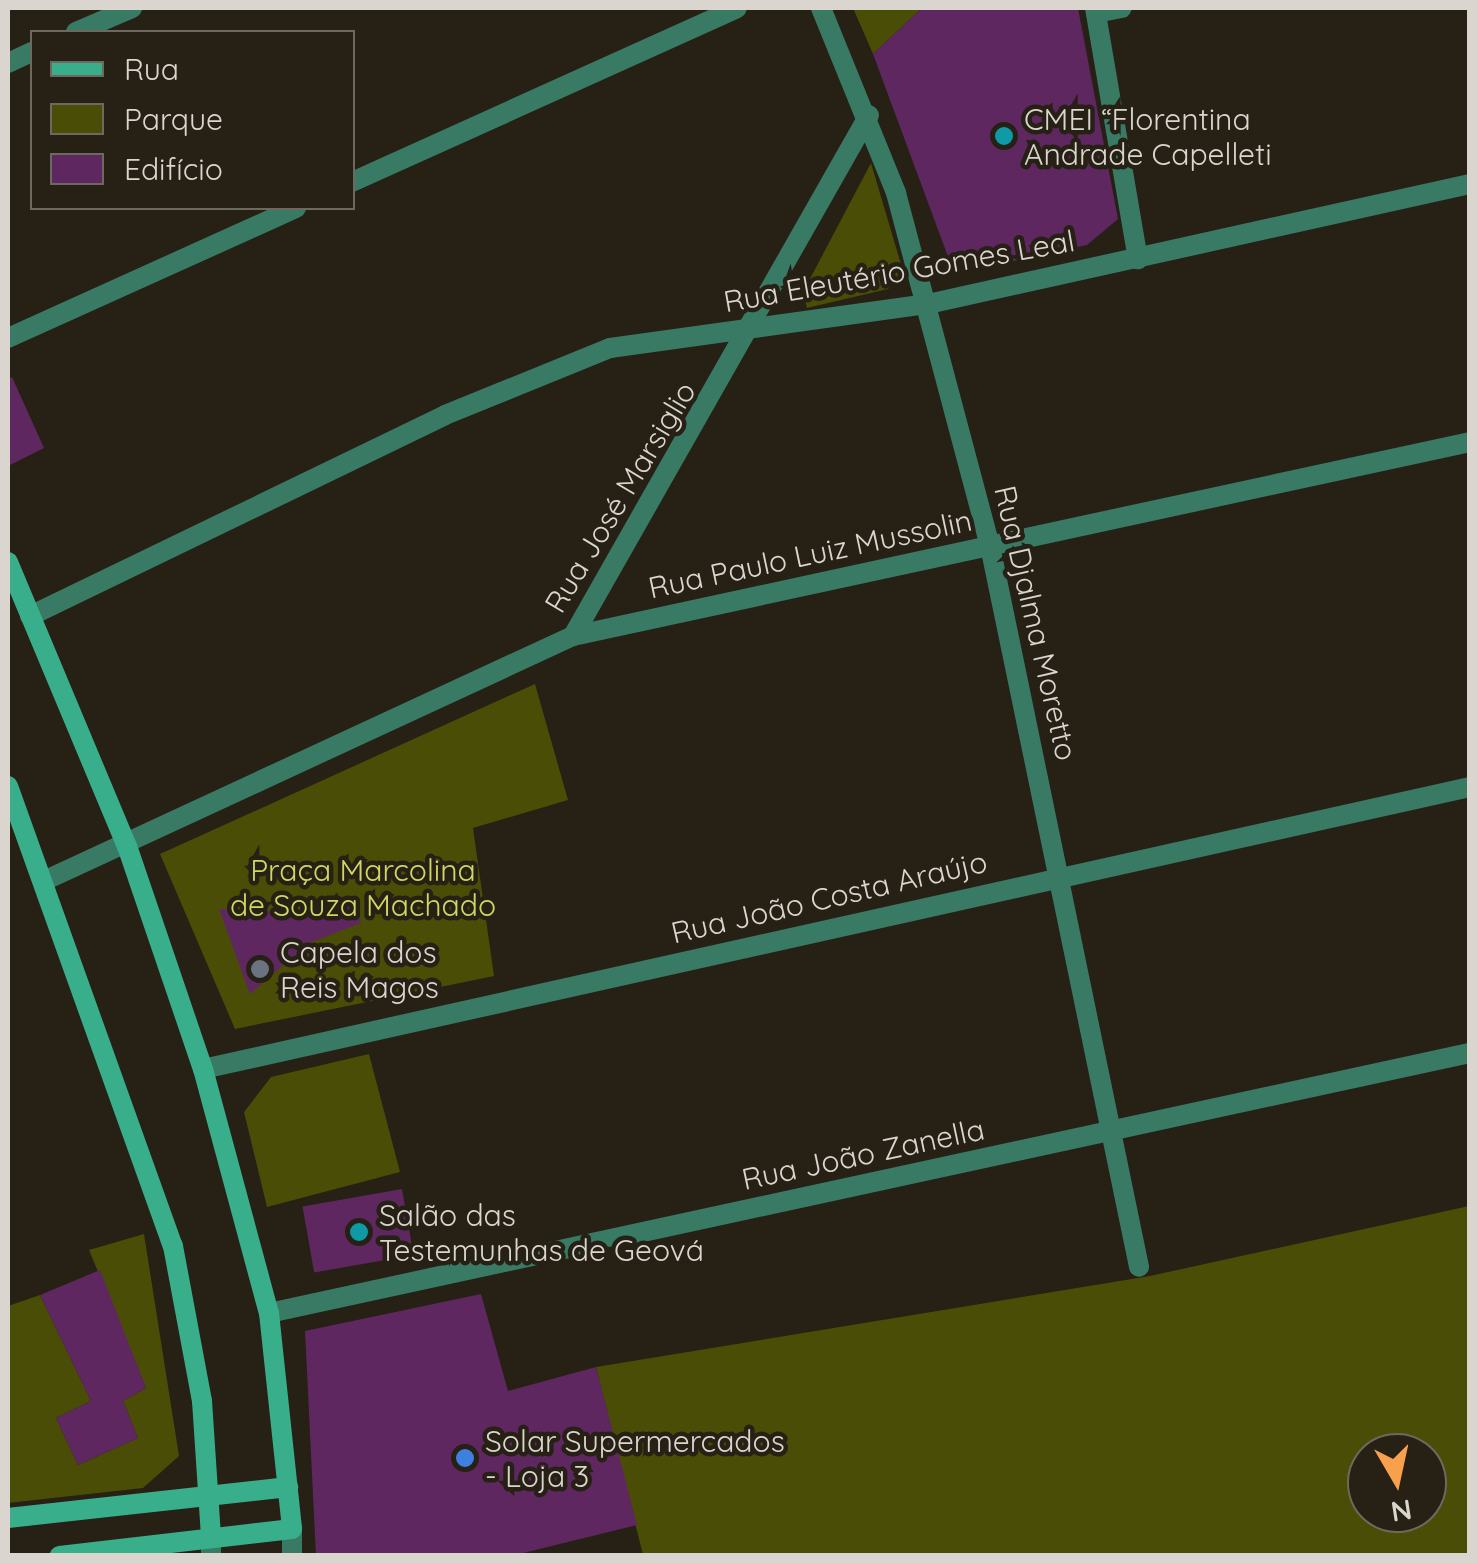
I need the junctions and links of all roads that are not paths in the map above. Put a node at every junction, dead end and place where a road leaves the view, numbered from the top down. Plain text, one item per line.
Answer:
1 (132, 8) edge
2 (737, 8) edge
3 (821, 8) edge
4 (1122, 8) edge
5 (1096, 10) edge
6 (81, 30) edge
7 (868, 115) junction
8 (355, 181) edge
9 (1470, 184) edge
10 (292, 210) edge
11 (1138, 259) junction
12 (928, 304) junction
13 (753, 332) junction
14 (8, 338) edge
15 (1470, 442) edge
16 (990, 546) junction
17 (8, 562) edge
18 (30, 616) junction
19 (573, 636) junction
20 (8, 786) edge
21 (1470, 787) edge
22 (128, 846) junction
23 (1061, 875) junction
24 (48, 879) junction
25 (1470, 1052) edge
26 (203, 1069) junction
27 (1110, 1132) junction
28 (1139, 1266) dead end
29 (269, 1314) junction
30 (288, 1487) junction
31 (210, 1492) junction
32 (8, 1518) edge
33 (292, 1529) junction
34 (211, 1545) edge
35 (60, 1556) edge
36 (292, 1556) edge

1 - 6 street
2 - 8 street
3 - 7 street, Rua Djalma Moretto
4 - 5 street
5 - 11 street
7 - 12 street, Rua Djalma Moretto
7 - 13 street, Rua José Marsiglio
9 - 11 street, Rua Eleutério Gomes Leal
10 - 14 street
11 - 12 street, Rua Eleutério Gomes Leal
12 - 13 street, Rua Eleutério Gomes Leal
12 - 16 street, Rua Djalma Moretto
13 - 18 street, Rua Eleutério Gomes Leal
13 - 19 street, Rua José Marsiglio
15 - 16 street, Rua Paulo Luiz Mussolin
16 - 19 street, Rua Paulo Luiz Mussolin
16 - 23 street, Rua Djalma Moretto
17 - 18 main road
18 - 22 main road
19 - 22 street, Rua José Marsiglio
20 - 24 main road
21 - 23 street, Rua João Costa Araújo
22 - 24 street, Rua José Marsiglio
22 - 26 main road
23 - 26 street, Rua João Costa Araújo
23 - 27 street, Rua Djalma Moretto
24 - 31 main road
25 - 27 street, Rua João Zanella
26 - 29 main road
27 - 28 street, Rua Djalma Moretto
27 - 29 street, Rua João Zanella
29 - 30 main road
30 - 31 main road
30 - 33 main road
31 - 32 main road
31 - 34 main road
33 - 34 main road
33 - 36 street
34 - 35 main road

